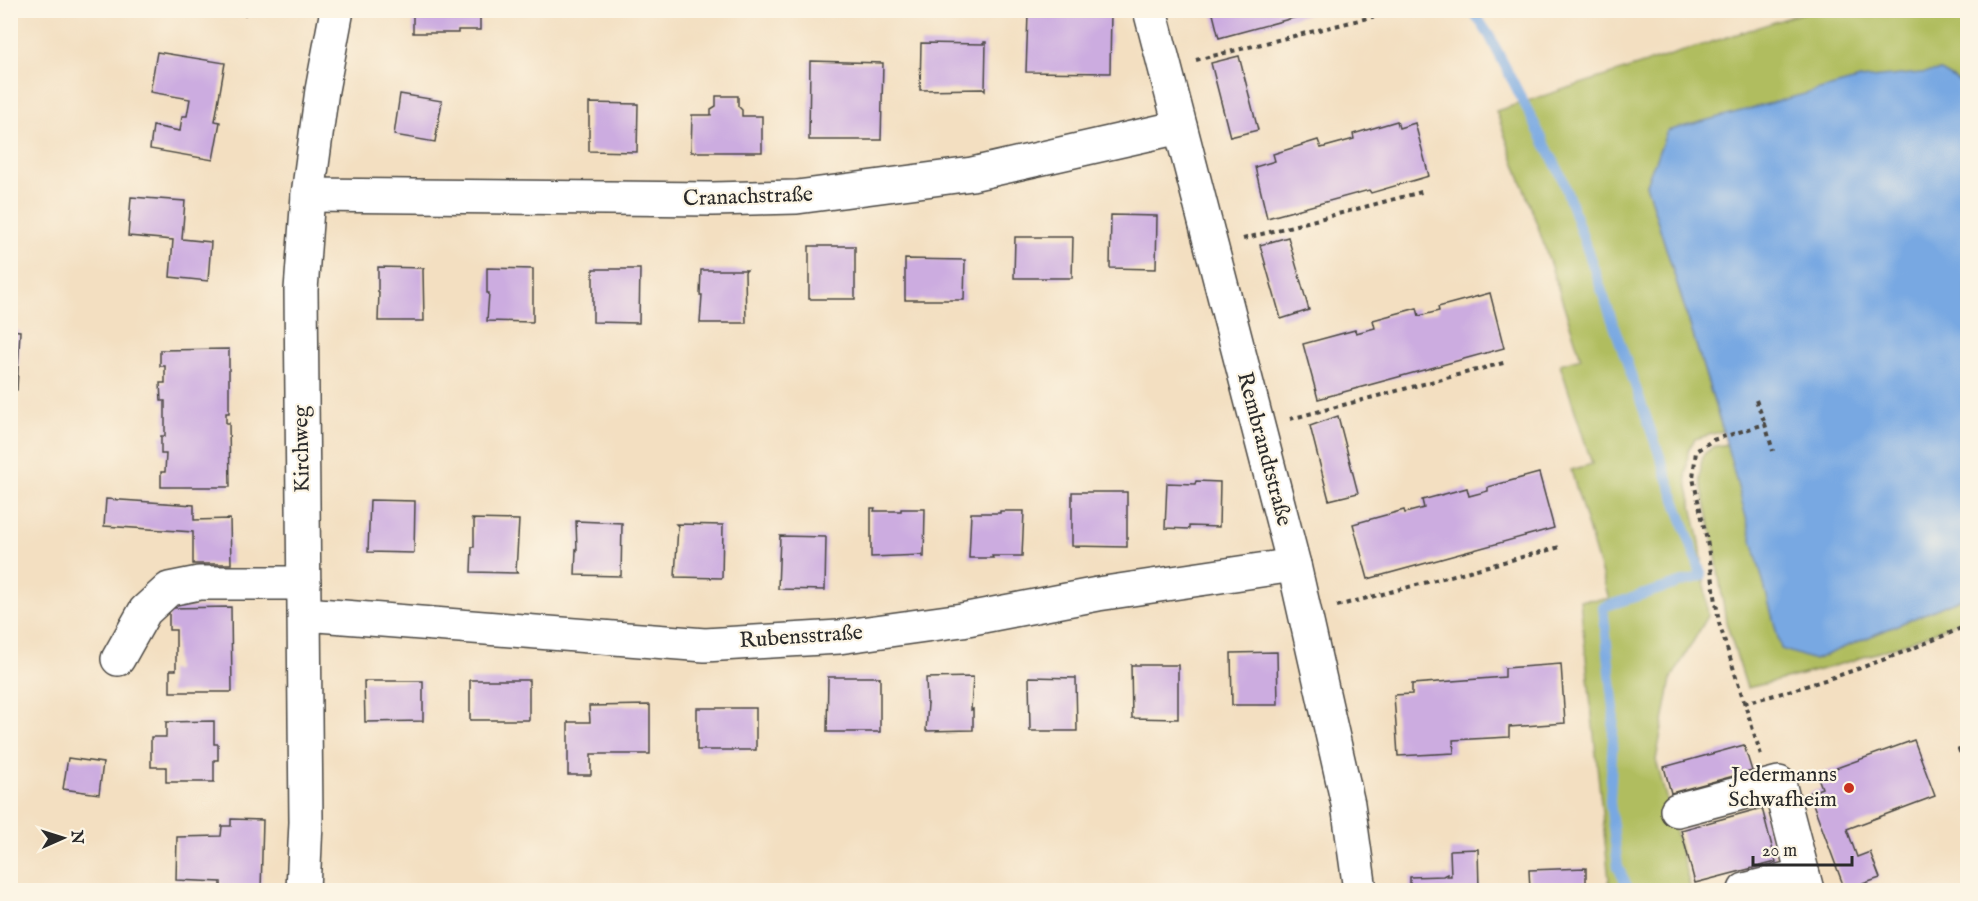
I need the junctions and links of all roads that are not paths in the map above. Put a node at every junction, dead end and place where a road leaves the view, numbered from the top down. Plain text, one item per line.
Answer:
1 (337, 10) edge
2 (1150, 10) edge
3 (1180, 127) junction
4 (308, 195) junction
5 (1294, 565) junction
6 (304, 599) junction
7 (118, 658) dead end
8 (1677, 810) dead end
9 (1805, 883) edge
10 (303, 891) edge
11 (1360, 891) edge
12 (1745, 891) edge

1 - 4 street, Kirchweg
2 - 3 street, Rembrandtstraße
3 - 4 street, Cranachstraße
3 - 5 street, Rembrandtstraße
4 - 6 street, Kirchweg
5 - 6 street, Rubensstraße
5 - 11 street, Rembrandtstraße
6 - 7 street, Rubensstraße
6 - 10 street, Kirchweg
8 - 9 street
9 - 12 street

